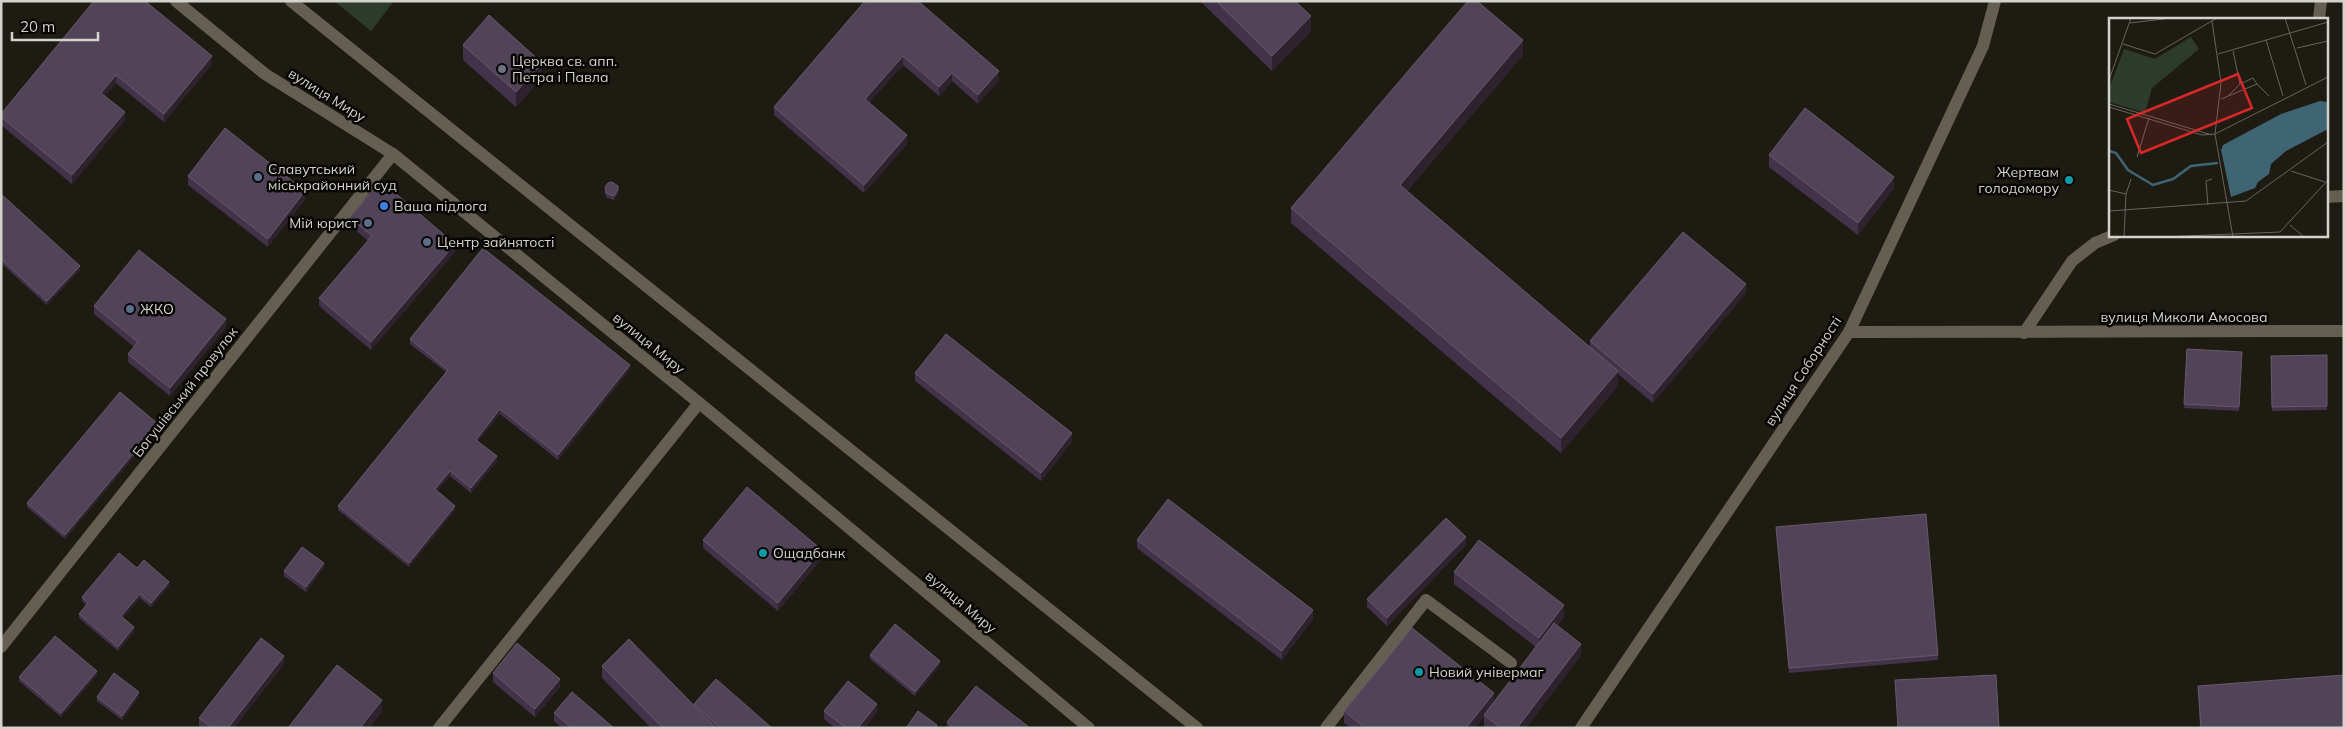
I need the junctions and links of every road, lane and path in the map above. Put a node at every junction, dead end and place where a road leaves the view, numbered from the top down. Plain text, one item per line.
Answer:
1 (176, 1) edge
2 (291, 1) edge
3 (1995, 1) edge
4 (2321, 1) edge
5 (2319, 18) edge
6 (393, 154) junction
7 (2344, 196) edge
8 (2328, 197) edge
9 (2112, 236) edge
10 (2344, 331) edge
11 (1849, 332) junction
12 (2024, 333) junction
13 (699, 403) junction
14 (1, 648) edge
15 (1510, 663) dead end
16 (438, 728) edge
17 (1089, 728) edge
18 (1197, 728) edge
19 (1326, 728) edge
20 (1581, 728) edge

1 - 6 street, вулиця Миру
2 - 18 street
3 - 11 street, вулиця Соборності
4 - 5 street
6 - 13 street, вулиця Миру
6 - 14 street, Богушівський провулок
7 - 8 street
9 - 12 street
10 - 12 street, вулиця Миколи Амосова
11 - 12 street, вулиця Миколи Амосова
11 - 20 street, вулиця Соборності
13 - 16 street
13 - 17 street, вулиця Миру
15 - 19 street

